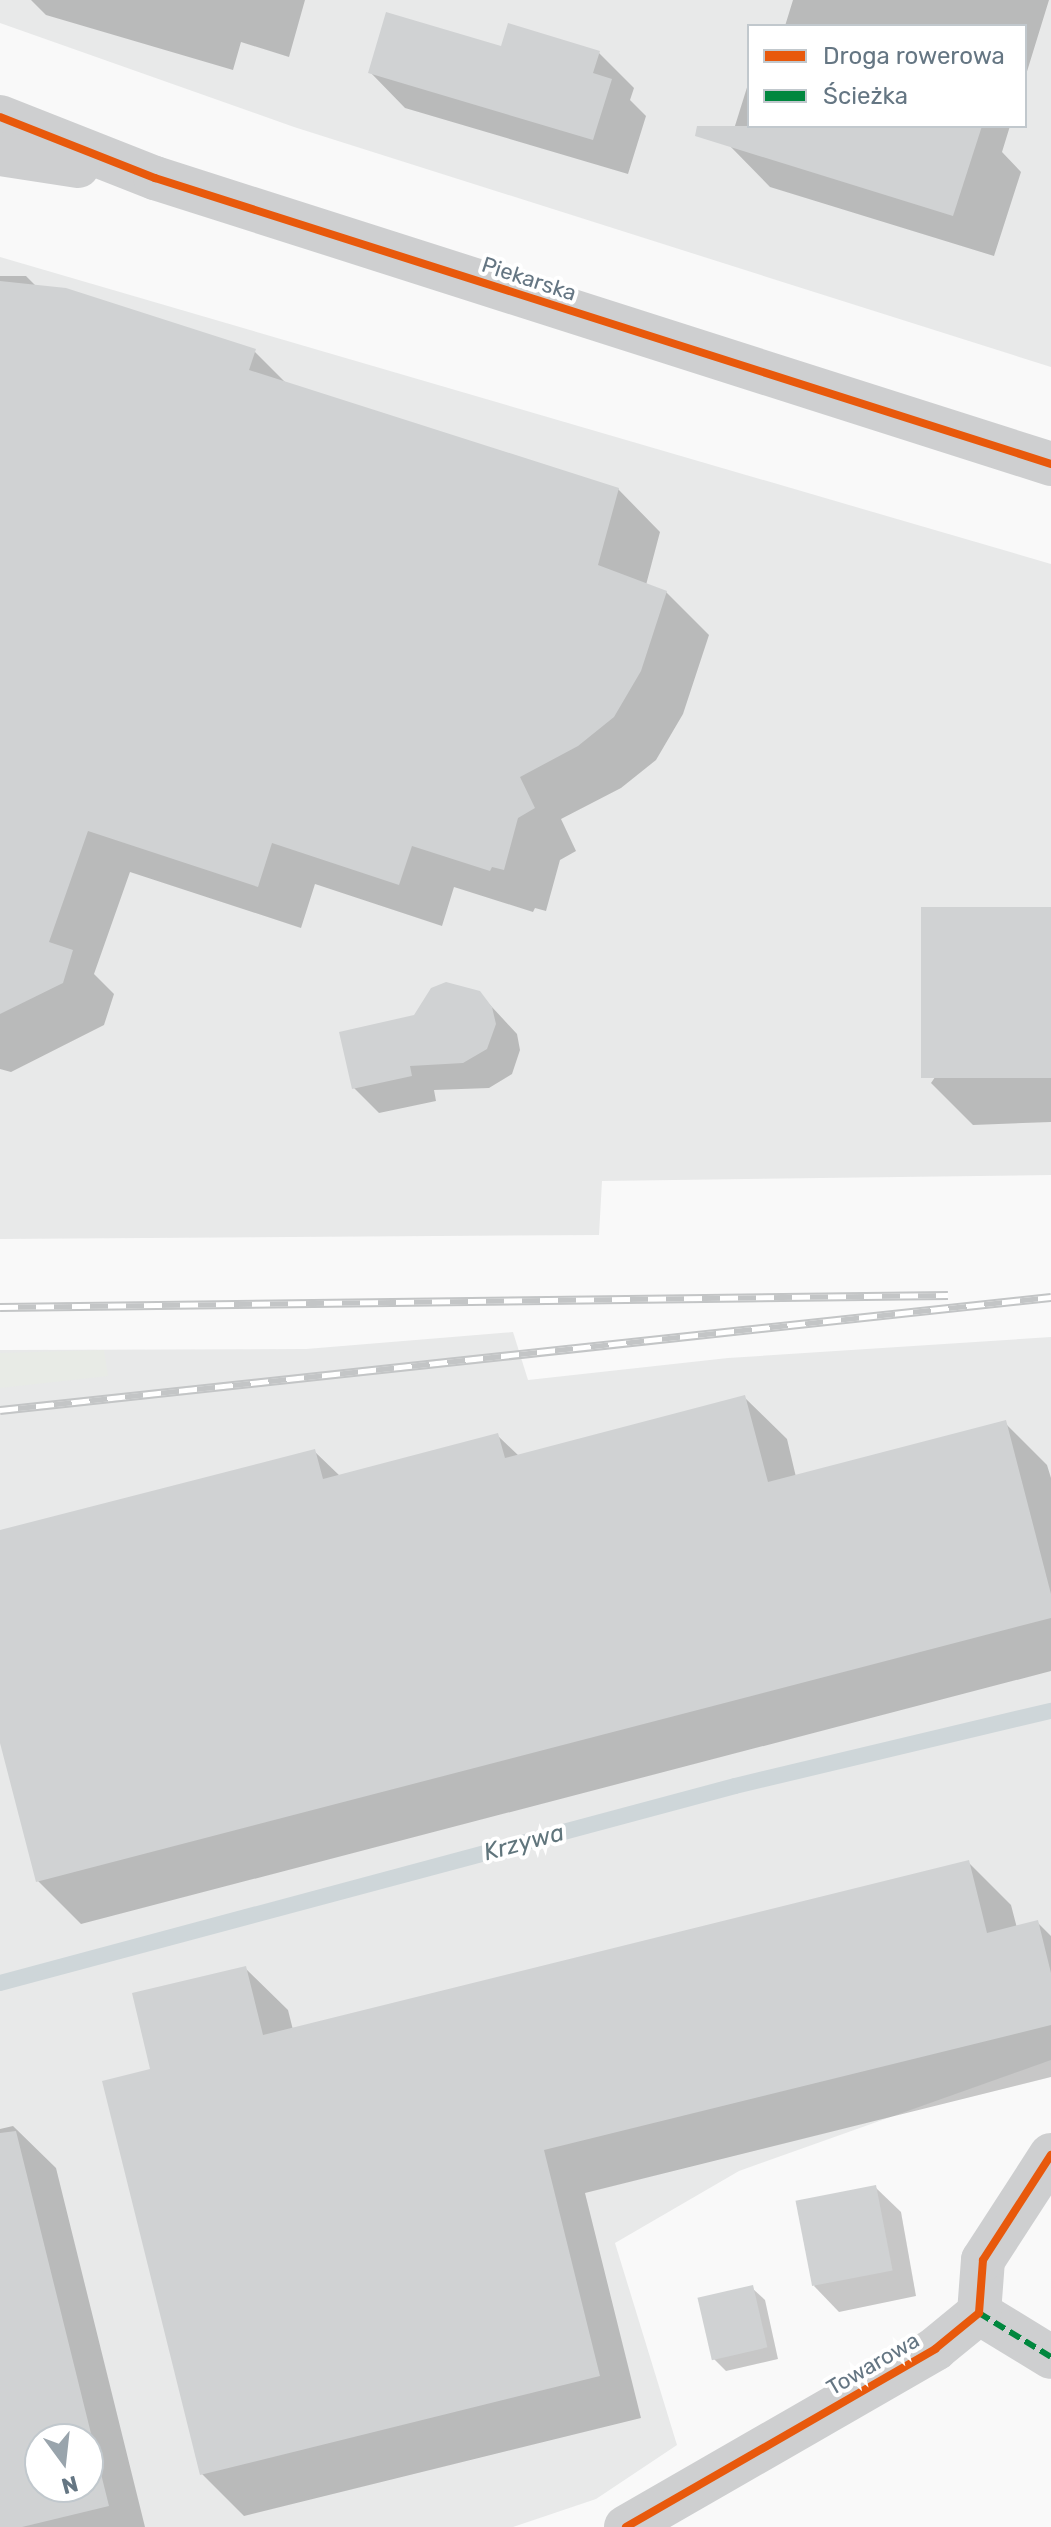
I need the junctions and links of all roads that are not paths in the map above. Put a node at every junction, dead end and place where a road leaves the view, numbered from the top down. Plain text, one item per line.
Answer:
1 (0, 117) edge
2 (0, 154) edge
3 (155, 178) junction
4 (1051, 464) edge
5 (1051, 2155) edge
6 (979, 2313) junction
7 (1051, 2357) edge
8 (626, 2527) edge

1 - 3 street, Piekarska
2 - 3 street, Piekarska
3 - 4 street, Piekarska
5 - 6 street
6 - 7 street
6 - 8 street, Towarowa

